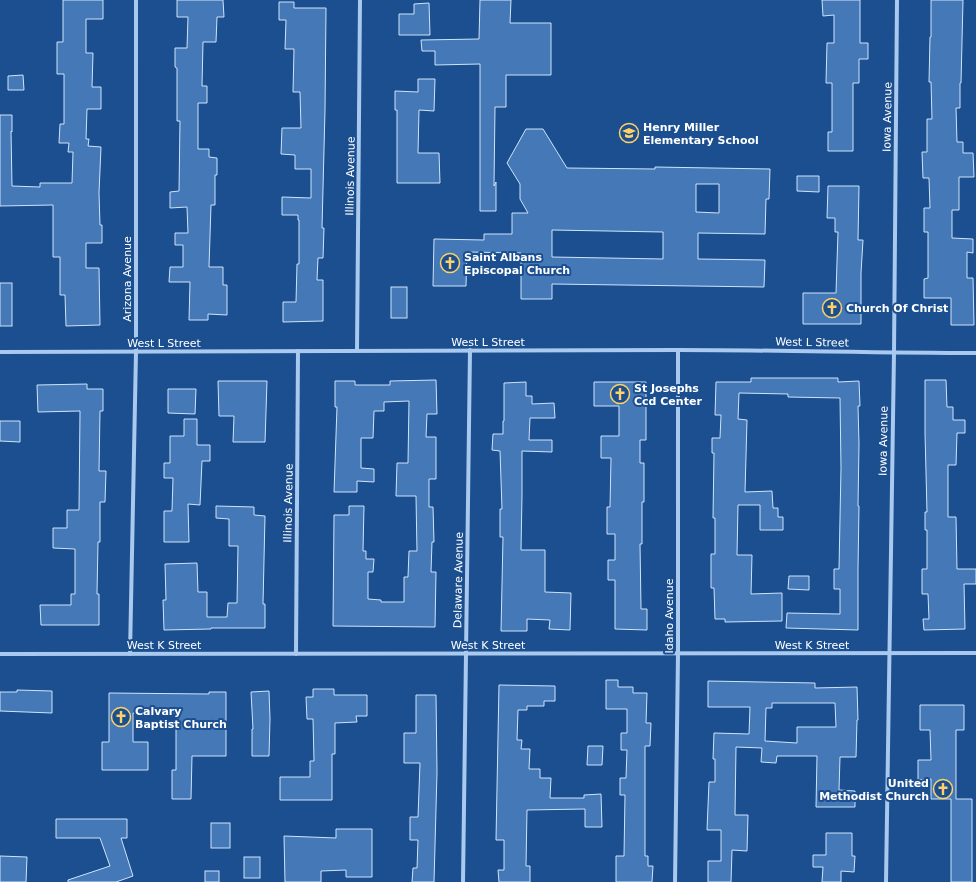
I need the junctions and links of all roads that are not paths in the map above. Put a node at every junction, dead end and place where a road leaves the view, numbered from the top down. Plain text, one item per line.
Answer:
1 (136, 0) edge
2 (360, 0) edge
3 (898, 0) edge
4 (470, 350) junction
5 (678, 350) junction
6 (298, 351) junction
7 (0, 352) edge
8 (136, 352) junction
9 (357, 352) junction
10 (894, 353) junction
11 (976, 353) edge
12 (976, 653) edge
13 (0, 654) edge
14 (130, 654) junction
15 (296, 654) junction
16 (466, 654) junction
17 (678, 654) junction
18 (888, 654) junction
19 (463, 882) edge
20 (675, 882) edge
21 (886, 882) edge

1 - 8 street, Arizona Avenue
2 - 9 street, Illinois Avenue
3 - 10 street, Iowa Avenue
4 - 5 street, West L Street
4 - 9 street, West L Street
4 - 16 street, Delaware Avenue
5 - 10 street, West L Street
5 - 17 street, Idaho Avenue
6 - 8 street, West L Street
6 - 9 street, West L Street
6 - 15 street, Illinois Avenue
7 - 8 street, West L Street
8 - 14 street, Arizona Avenue
10 - 11 street, West L Street
10 - 18 street, Iowa Avenue
12 - 18 street, West K Street
13 - 14 street, West K Street
14 - 15 street, West K Street
15 - 16 street, West K Street
16 - 17 street, West K Street
16 - 19 street, Delaware Avenue
17 - 18 street, West K Street
17 - 20 street, Idaho Avenue
18 - 21 street, Iowa Avenue

